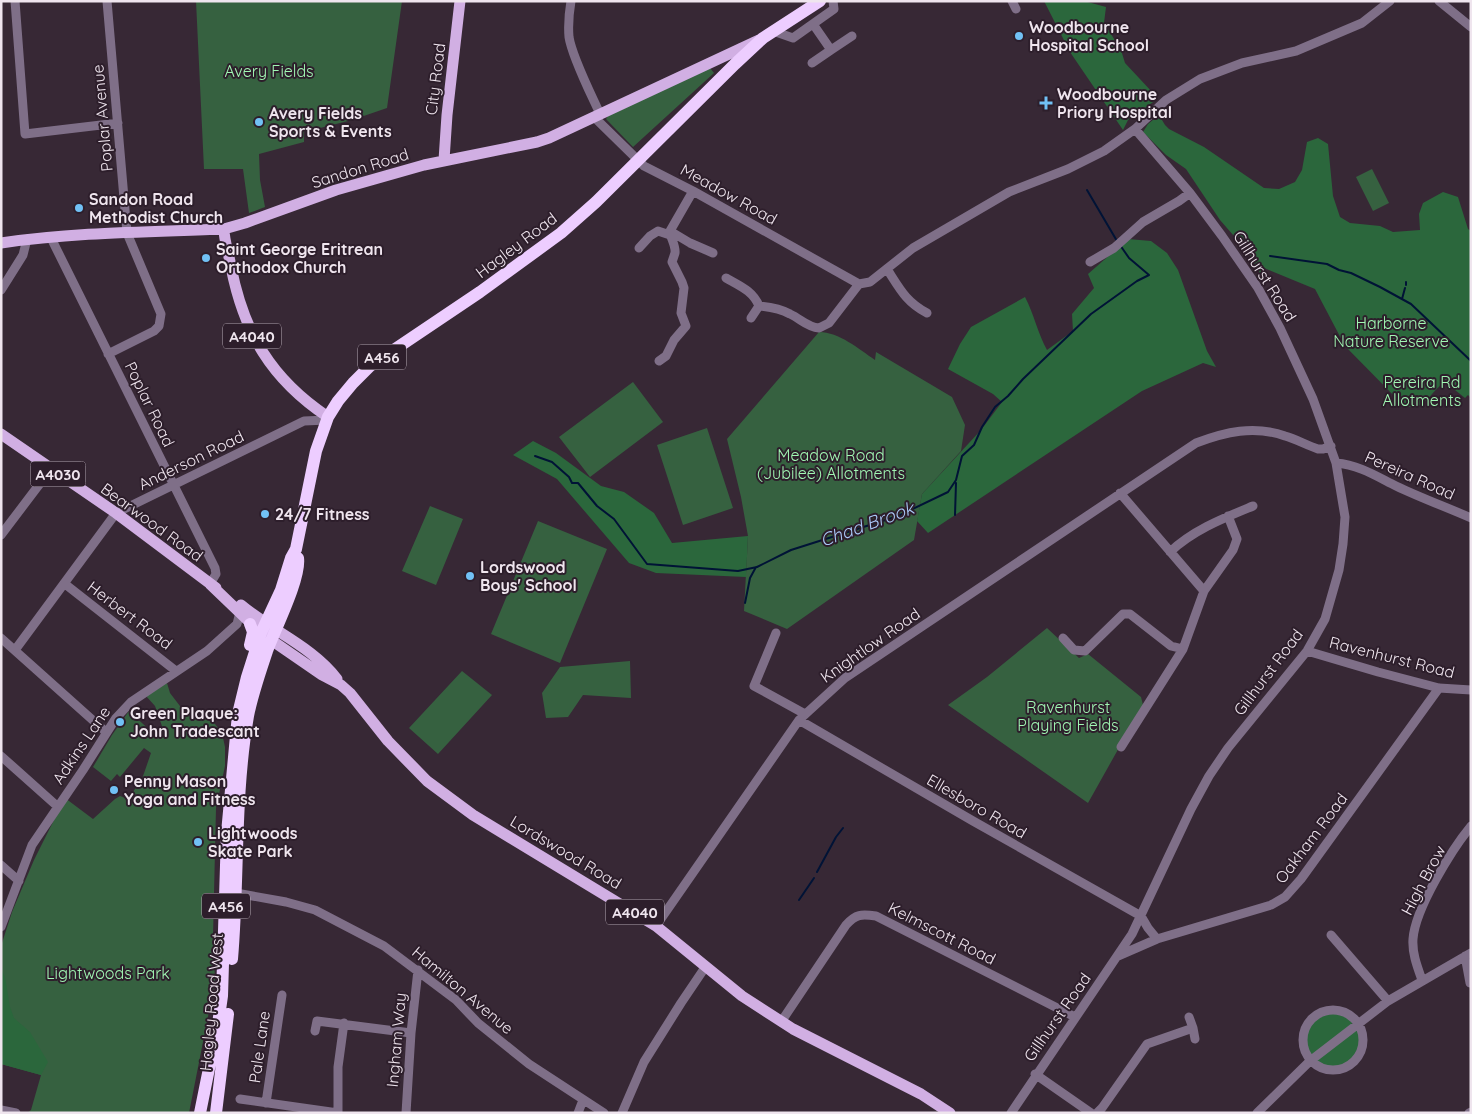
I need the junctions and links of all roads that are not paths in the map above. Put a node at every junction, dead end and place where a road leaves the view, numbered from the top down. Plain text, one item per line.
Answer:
1 (16, 1) edge
2 (107, 1) edge
3 (460, 1) edge
4 (571, 1) edge
5 (820, 1) edge
6 (833, 1) edge
7 (1390, 1) edge
8 (1439, 1) edge
9 (813, 24) junction
10 (1471, 27) edge
11 (768, 35) junction
12 (852, 36) dead end
13 (831, 50) junction
14 (712, 61) junction
15 (812, 63) dead end
16 (735, 64) junction
17 (597, 115) junction
18 (118, 123) junction
19 (1135, 129) junction
20 (444, 160) junction
21 (638, 162) junction
22 (694, 191) junction
23 (1190, 193) junction
24 (224, 229) junction
25 (127, 233) junction
26 (670, 233) junction
27 (52, 238) junction
28 (27, 239) junction
29 (1, 243) edge
30 (639, 248) dead end
31 (713, 254) dead end
32 (1090, 262) dead end
33 (887, 269) junction
34 (726, 278) dead end
35 (859, 284) junction
36 (1, 290) edge
37 (759, 306) junction
38 (927, 313) dead end
39 (751, 318) dead end
40 (108, 354) junction
41 (659, 361) dead end
42 (327, 418) junction
43 (1, 434) edge
44 (1331, 446) junction
45 (1336, 463) junction
46 (51, 469) junction
47 (173, 485) junction
48 (1120, 494) junction
49 (1253, 506) dead end
50 (116, 513) junction
51 (1228, 516) junction
52 (1471, 518) edge
53 (1, 535) edge
54 (1170, 552) junction
55 (65, 584) junction
56 (210, 584) junction
57 (1204, 591) junction
58 (240, 612) junction
59 (250, 624) junction
60 (268, 632) junction
61 (776, 632) dead end
62 (1, 638) edge
63 (1063, 638) dead end
64 (1183, 649) junction
65 (15, 650) junction
66 (1307, 651) junction
67 (176, 671) junction
68 (246, 678) junction
69 (1439, 688) junction
70 (1471, 690) edge
71 (802, 717) junction
72 (106, 732) junction
73 (1121, 747) dead end
74 (1, 756) edge
75 (57, 806) junction
76 (1471, 826) edge
77 (1, 865) edge
78 (18, 881) junction
79 (231, 894) junction
80 (1141, 916) junction
81 (656, 926) junction
82 (1, 927) edge
83 (1330, 935) dead end
84 (1157, 939) junction
85 (1468, 954) edge
86 (1117, 956) junction
87 (706, 966) junction
88 (418, 970) junction
89 (1422, 980) junction
90 (1470, 983) edge
91 (282, 995) dead end
92 (1388, 1001) junction
93 (1075, 1017) junction
94 (1190, 1017) dead end
95 (781, 1022) junction
96 (344, 1023) junction
97 (1358, 1023) junction
98 (1193, 1028) junction
99 (315, 1031) dead end
100 (411, 1034) junction
101 (1195, 1039) dead end
102 (1310, 1061) junction
103 (1035, 1074) junction
104 (240, 1099) dead end
105 (583, 1100) junction
106 (266, 1103) junction
107 (1, 1110) edge
108 (16, 1113) edge
109 (200, 1113) edge
110 (216, 1113) edge
111 (338, 1113) edge
112 (406, 1113) edge
113 (578, 1113) edge
114 (604, 1113) edge
115 (622, 1113) edge
116 (950, 1113) edge
117 (1011, 1113) edge
118 (1091, 1113) edge
119 (1097, 1113) edge
120 (1257, 1113) edge

1 - 18 street
2 - 18 street, Poplar Avenue
3 - 20 main road, City Road
4 - 17 street
5 - 11 highway, Hagley Road / A456
6 - 9 street
7 - 19 street
8 - 10 street
9 - 11 street
9 - 13 street
11 - 14 main road, Sandon Road
11 - 16 highway, Hagley Road / A456
12 - 13 street
13 - 15 street
14 - 16 main road
14 - 17 main road, Sandon Road
16 - 21 highway, Hagley Road / A456
17 - 20 main road, Sandon Road
17 - 21 street, Meadow Road
18 - 25 street, Poplar Avenue
19 - 23 street, Gillhurst Road
19 - 33 street
20 - 24 main road, Sandon Road
21 - 22 street, Meadow Road
21 - 42 highway, Hagley Road / A456
22 - 26 street
22 - 35 street, Meadow Road
23 - 32 street
23 - 44 street, Gillhurst Road
24 - 25 main road, Sandon Road
24 - 42 main road, A4040
25 - 27 main road, Sandon Road
25 - 40 street, Poplar Avenue
26 - 30 street
26 - 31 street
26 - 41 street
27 - 28 main road, Sandon Road
27 - 40 street, Poplar Road
28 - 29 main road, Sandon Road
28 - 36 street
33 - 35 street
33 - 38 street
34 - 37 street
35 - 37 street
37 - 39 street
40 - 47 street, Poplar Road
42 - 47 street, Anderson Road
42 - 60 highway, Hagley Road / A456
43 - 46 main road, Bearwood Road / A4030
44 - 45 street, Gillhurst Road
44 - 48 street, Knightlow Road
45 - 52 street, Pereira Road
45 - 66 street, Gillhurst Road
46 - 50 main road, Bearwood Road / A4030
46 - 53 street
47 - 50 street, Anderson Road
47 - 56 street, Poplar Road
48 - 54 street
48 - 71 street, Knightlow Road
49 - 51 street
50 - 55 street, Anderson Road
50 - 56 main road, Bearwood Road / A4030
51 - 54 street
51 - 57 street
54 - 57 street
55 - 65 street, Anderson Road
55 - 67 street, Herbert Road
56 - 58 main road, Bearwood Road / A4030
56 - 60 main road, Bearwood Road / A4030
57 - 64 street
58 - 59 main road, Bearwood Road / A4030
58 - 67 street, Adkins Lane
59 - 60 main road, Bearwood Road / A4030
59 - 68 highway, A456
60 - 68 highway, Hagley Road West / A456
60 - 79 highway, Hagley Road West / A456
60 - 81 main road, Lordswood Road / A4040
61 - 71 street, Ellesboro Road
62 - 65 street
63 - 64 street
64 - 73 street
65 - 72 street
66 - 69 street, Ravenhurst Road
66 - 80 street, Gillhurst Road
67 - 72 street, Adkins Lane
68 - 79 highway, Hagley Road West / A456
69 - 70 street, Ravenhurst Road
69 - 84 street, Oakham Road
71 - 80 street, Ellesboro Road
71 - 81 street, Knightlow Road
72 - 75 street, Adkins Lane
74 - 75 street
75 - 78 street, Adkins Lane
76 - 89 street, High Brow
77 - 78 street
78 - 82 street, Adkins Lane
79 - 88 street, Hamilton Avenue
79 - 109 highway, Hagley Road West / A456
79 - 110 highway, Hagley Road West / A456
80 - 84 street
80 - 86 street, Gillhurst Road
81 - 87 main road, Lordswood Road / A4040
83 - 92 street
84 - 86 street, Oakham Road
85 - 89 street
85 - 90 street
86 - 93 street, Gillhurst Road
87 - 95 main road, Lordswood Road / A4040
87 - 115 street
88 - 100 street, Ingham Way
88 - 105 street, Hamilton Avenue
89 - 92 street
91 - 106 street, Pale Lane
92 - 97 street
93 - 95 street, Kelmscott Road
93 - 103 street, Gillhurst Road
94 - 98 street
95 - 116 main road, Lordswood Road / A4040
96 - 99 street
96 - 100 street
96 - 111 street
97 - 102 street
97 - 102 street
97 - 102 street
98 - 101 street
98 - 119 street
100 - 112 street, Ingham Way
102 - 120 street
103 - 117 street, Gillhurst Road
103 - 118 street
104 - 106 street
105 - 113 street
105 - 114 street, Hamilton Avenue
106 - 111 street
107 - 108 street

